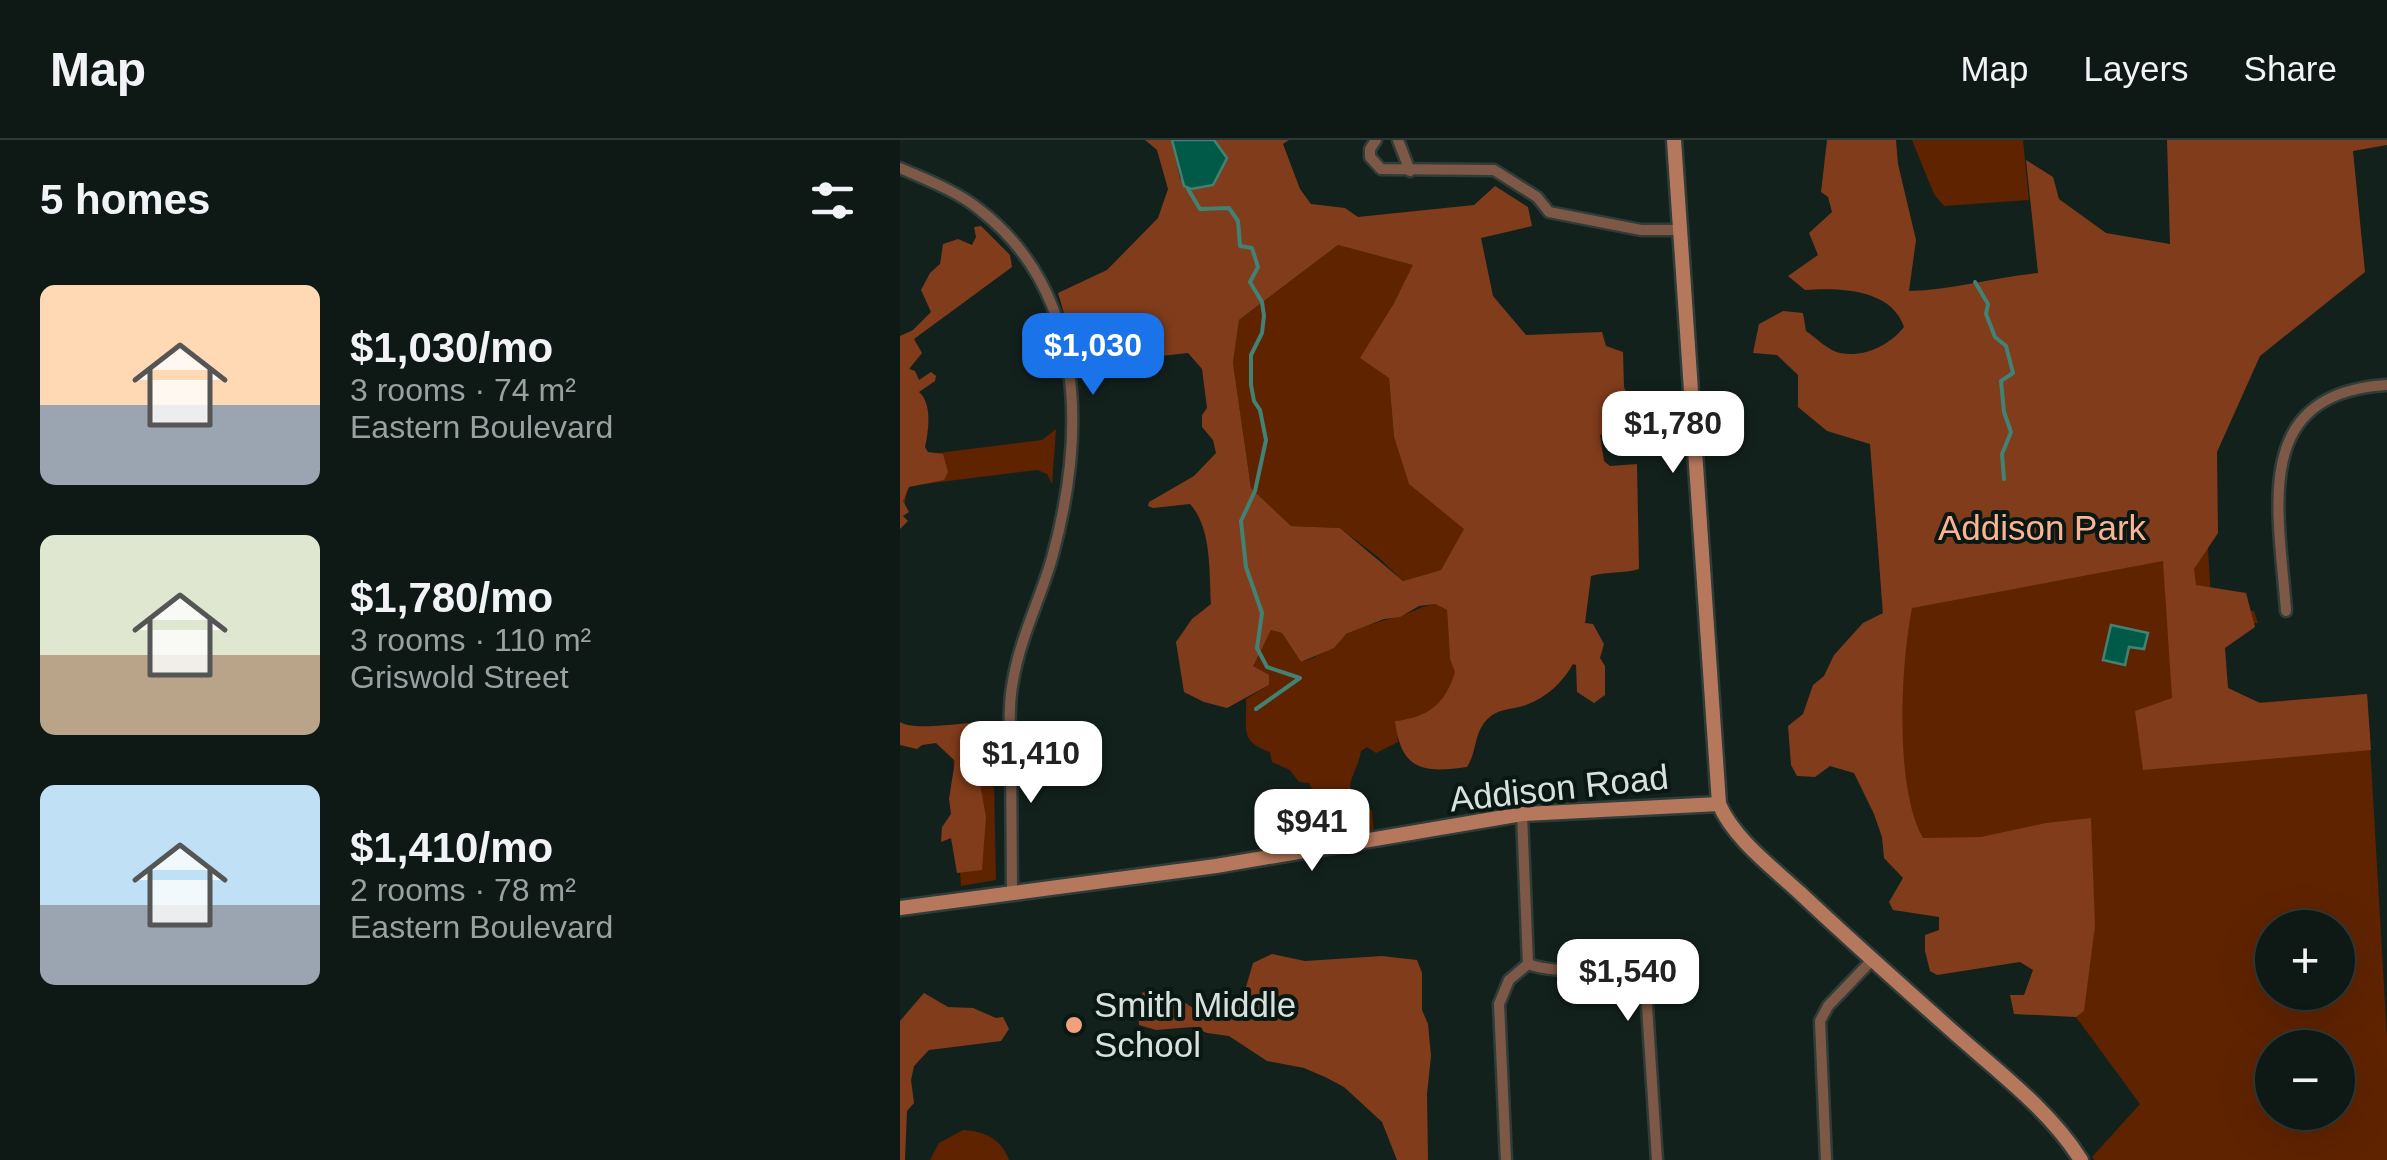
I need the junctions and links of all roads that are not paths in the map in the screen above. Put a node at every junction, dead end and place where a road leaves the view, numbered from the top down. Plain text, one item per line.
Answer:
1 (1376, 140) edge
2 (1398, 140) edge
3 (1674, 140) edge
4 (900, 168) edge
5 (1410, 170) junction
6 (1680, 230) junction
7 (2387, 385) edge
8 (2286, 610) dead end
9 (1719, 804) junction
10 (1522, 814) junction
11 (1012, 893) junction
12 (900, 908) edge
13 (1872, 960) junction
14 (1528, 964) junction
15 (1506, 1160) edge
16 (1657, 1160) edge
17 (1826, 1160) edge
18 (2081, 1160) edge

1 - 5 street
2 - 5 street
3 - 6 main road
4 - 11 street
5 - 6 street
6 - 9 main road
7 - 8 street
9 - 10 main road, Addison Road
9 - 13 main road, Addison Road
10 - 11 main road, Addison Road
10 - 14 street
11 - 12 main road, Addison Road
13 - 17 street
13 - 18 main road, Addison Road
14 - 15 street
14 - 16 street

